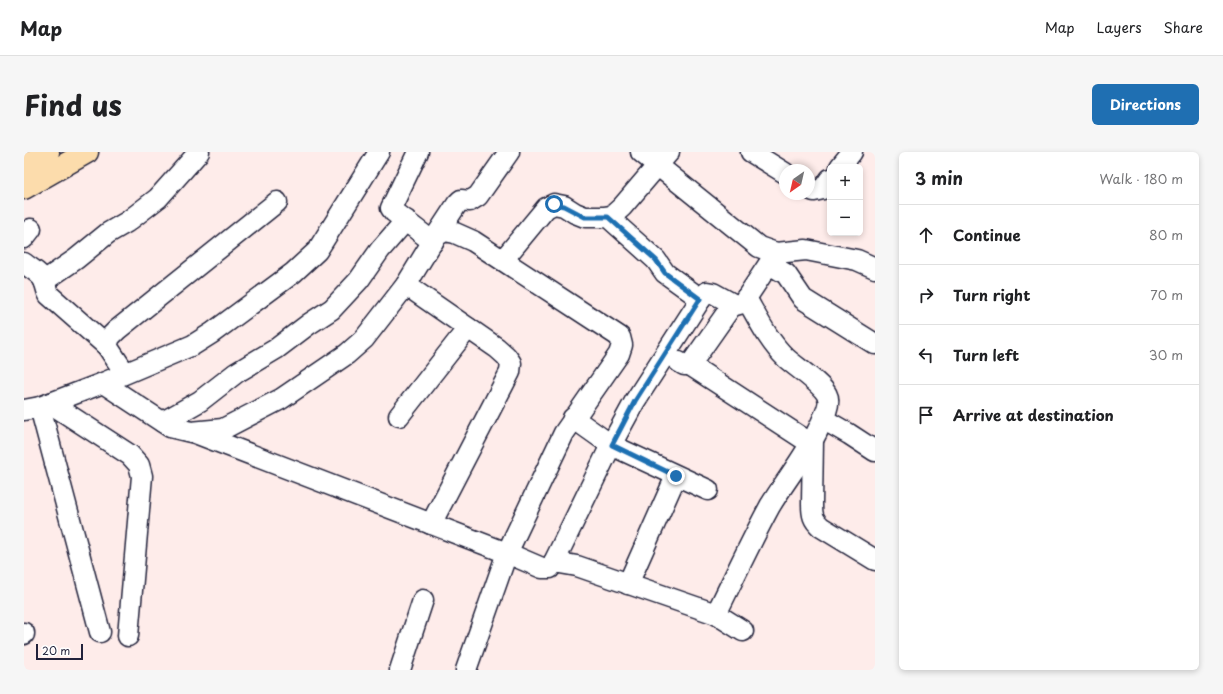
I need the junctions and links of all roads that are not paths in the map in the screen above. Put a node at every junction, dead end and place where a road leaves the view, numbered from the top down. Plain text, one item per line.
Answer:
1 (48, 152) edge
2 (87, 152) edge
3 (199, 152) edge
4 (379, 152) edge
5 (418, 152) edge
6 (509, 152) edge
7 (641, 152) edge
8 (751, 152) edge
9 (852, 152) edge
10 (663, 159) edge
11 (842, 164) edge
12 (24, 166) edge
13 (779, 169) edge
14 (827, 183) edge
15 (24, 188) edge
16 (815, 191) edge
17 (276, 202) dead end
18 (608, 217) junction
19 (406, 220) junction
20 (435, 239) junction
21 (773, 259) junction
22 (503, 260) junction
23 (24, 263) edge
24 (875, 268) edge
25 (44, 281) junction
26 (406, 285) junction
27 (700, 299) junction
28 (739, 301) junction
29 (468, 328) junction
30 (875, 344) edge
31 (108, 346) junction
32 (665, 352) junction
33 (690, 365) junction
34 (125, 373) junction
35 (103, 382) junction
36 (38, 407) edge
37 (399, 416) dead end
38 (573, 418) junction
39 (823, 419) junction
40 (163, 422) junction
41 (191, 432) junction
42 (812, 441) junction
43 (612, 445) junction
44 (875, 451) edge
45 (676, 476) junction
46 (708, 490) dead end
47 (431, 524) junction
48 (507, 553) junction
49 (875, 560) edge
50 (554, 562) junction
51 (628, 584) junction
52 (422, 600) dead end
53 (716, 614) junction
54 (743, 631) dead end
55 (100, 632) dead end
56 (128, 636) dead end
57 (400, 670) edge
58 (466, 670) edge

1 - 12 main road
2 - 15 main road
3 - 25 street
4 - 34 street
5 - 19 street
6 - 20 street
7 - 10 street
8 - 13 street
9 - 11 street
10 - 18 street
10 - 21 street
14 - 16 street
17 - 31 street
18 - 22 street
18 - 27 street
19 - 20 street
19 - 40 street
20 - 22 street
20 - 26 street
21 - 24 street
21 - 28 street
21 - 30 street
22 - 38 street
23 - 25 street
25 - 31 street
26 - 29 street
26 - 41 street
27 - 28 street
27 - 32 street
28 - 33 street
28 - 39 street
29 - 37 street
29 - 47 street
31 - 34 street
32 - 33 street
32 - 43 street
33 - 42 street
34 - 35 street
35 - 36 street
35 - 40 street
36 - 55 street
36 - 56 street
38 - 43 street
38 - 48 street
39 - 42 street
39 - 44 street
40 - 41 street
41 - 47 street
42 - 49 street
42 - 53 street
43 - 45 street
43 - 50 street
45 - 46 street
45 - 51 street
47 - 48 street
48 - 50 street
48 - 58 street
50 - 51 street
51 - 53 street
52 - 57 street
53 - 54 street

